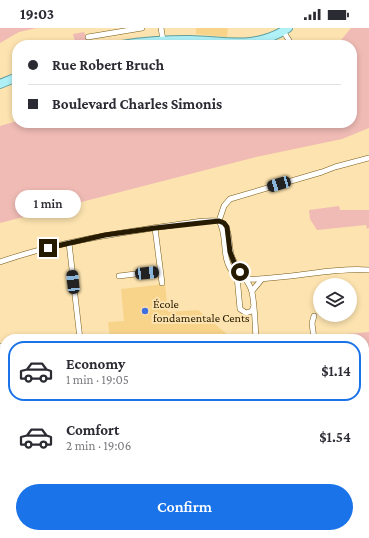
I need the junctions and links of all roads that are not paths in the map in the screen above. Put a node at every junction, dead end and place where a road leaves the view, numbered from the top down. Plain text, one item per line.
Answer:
1 (142, 28) edge
2 (161, 28) edge
3 (286, 30) edge
4 (88, 37) dead end
5 (163, 40) edge
6 (263, 40) edge
7 (290, 40) edge
8 (12, 79) edge
9 (0, 84) edge
10 (369, 158) edge
11 (219, 221) junction
12 (155, 228) junction
13 (69, 243) junction
14 (0, 262) edge
15 (369, 270) edge
16 (160, 271) junction
17 (120, 276) dead end
18 (237, 276) junction
19 (246, 279) junction
20 (262, 279) junction
21 (162, 283) dead end
22 (251, 290) junction
23 (238, 293) junction
24 (253, 308) junction
25 (313, 320) edge
26 (80, 334) edge
27 (256, 334) edge
28 (313, 334) edge

1 - 4 street
2 - 5 street
3 - 6 main road
3 - 7 street
8 - 9 main road
10 - 11 street
11 - 12 street
11 - 18 street
11 - 19 street
12 - 13 street
12 - 16 street
13 - 14 street
13 - 26 street
15 - 20 street
16 - 17 street
16 - 21 street
18 - 19 street
18 - 23 street
19 - 20 street
19 - 22 street
20 - 22 street
22 - 23 street
22 - 24 street
23 - 24 street
24 - 27 street
25 - 28 street

